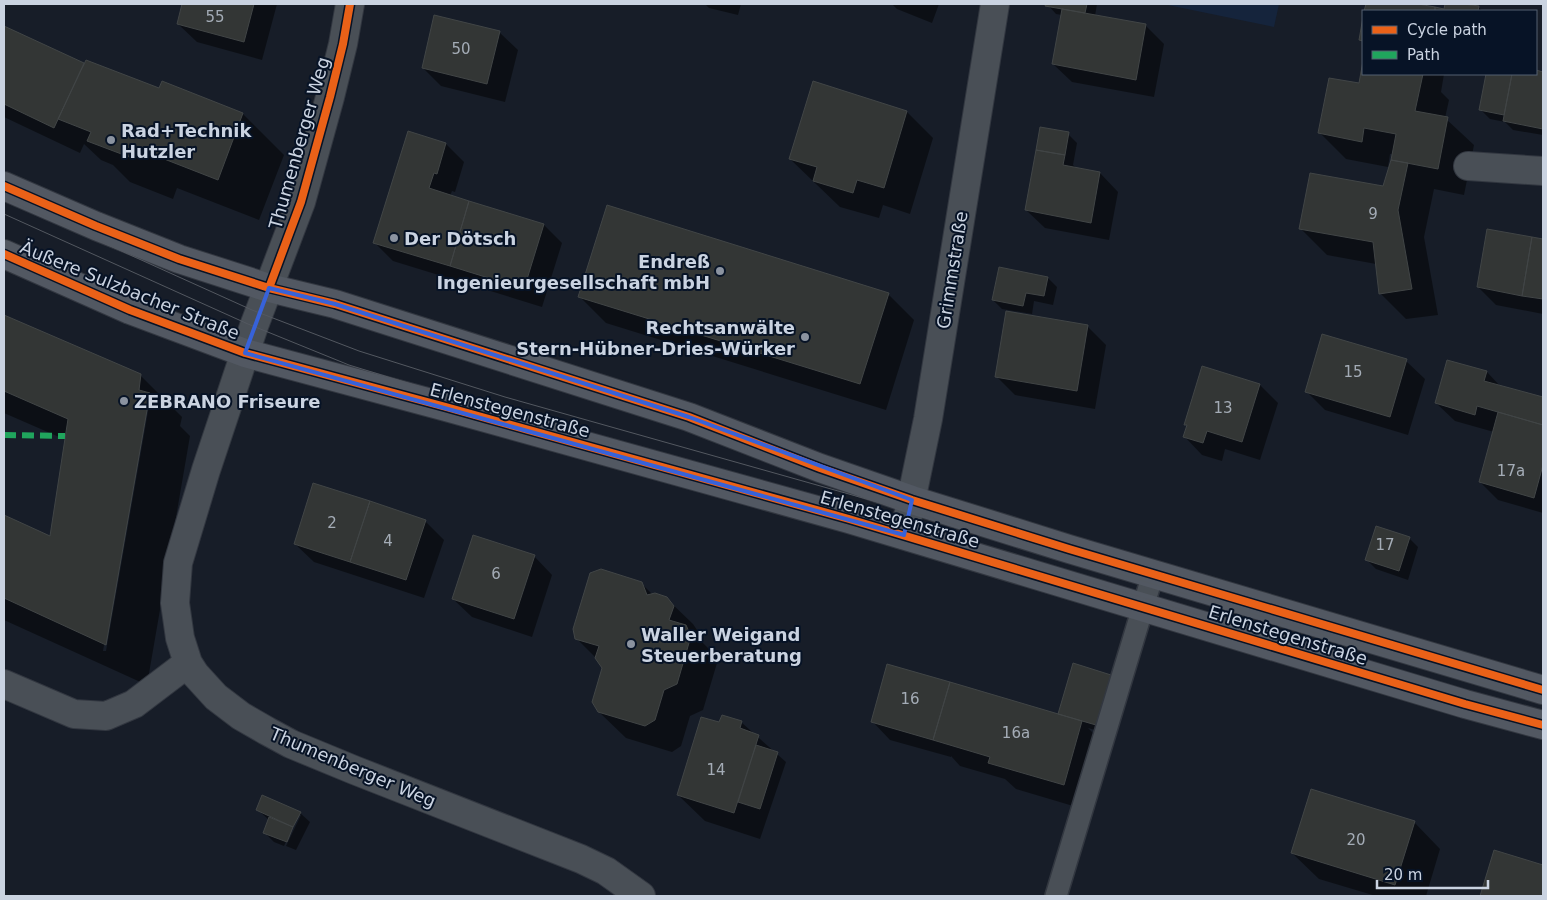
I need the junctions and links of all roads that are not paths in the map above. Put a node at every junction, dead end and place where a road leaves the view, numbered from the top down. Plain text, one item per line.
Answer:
1 (350, 4) edge
2 (995, 4) edge
3 (1468, 166) dead end
4 (1543, 171) edge
5 (4, 186) edge
6 (4, 254) edge
7 (269, 288) junction
8 (245, 354) junction
9 (912, 500) junction
10 (904, 535) junction
11 (1153, 574) junction
12 (1144, 607) junction
13 (188, 663) junction
14 (4, 684) edge
15 (1543, 690) edge
16 (1543, 725) edge
17 (641, 896) edge
18 (1056, 896) edge

1 - 7 street, Thumenberger Weg
2 - 9 street, Grimmstraße
3 - 4 street
5 - 7 main road
6 - 8 main road, Äußere Sulzbacher Straße
7 - 8 street, Thumenberger Weg
7 - 9 main road, Erlenstegenstraße
8 - 10 main road, Erlenstegenstraße
8 - 13 street, Thumenberger Weg
9 - 10 street, Grimmstraße
9 - 11 main road, Erlenstegenstraße
10 - 12 main road, Erlenstegenstraße
11 - 12 lane
11 - 15 main road, Erlenstegenstraße
12 - 16 main road, Erlenstegenstraße
12 - 18 lane
13 - 14 street
13 - 17 street, Thumenberger Weg

